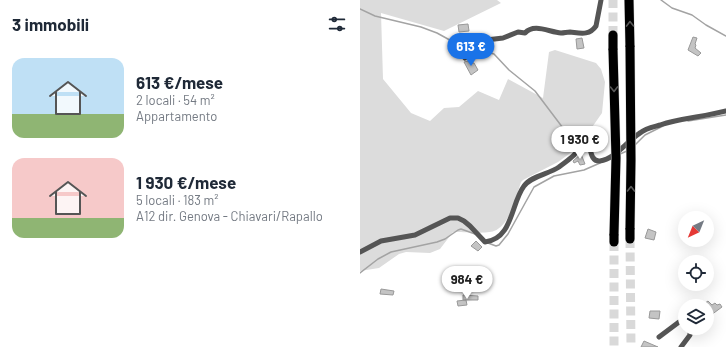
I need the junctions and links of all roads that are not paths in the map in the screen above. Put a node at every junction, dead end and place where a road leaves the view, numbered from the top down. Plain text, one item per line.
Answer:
1 (601, 0) edge
2 (629, 0) edge
3 (613, 34) tunnel mouth
4 (465, 58) dead end
5 (726, 111) edge
6 (614, 238) tunnel mouth
7 (630, 239) tunnel mouth
8 (360, 252) edge
9 (678, 323) edge
10 (690, 335) edge
11 (658, 337) dead end
12 (681, 347) edge

1 - 4 street
7 -> 2 highway, bridge
3 -> 6 highway, bridge
5 - 8 street
9 - 11 street
10 - 12 street

